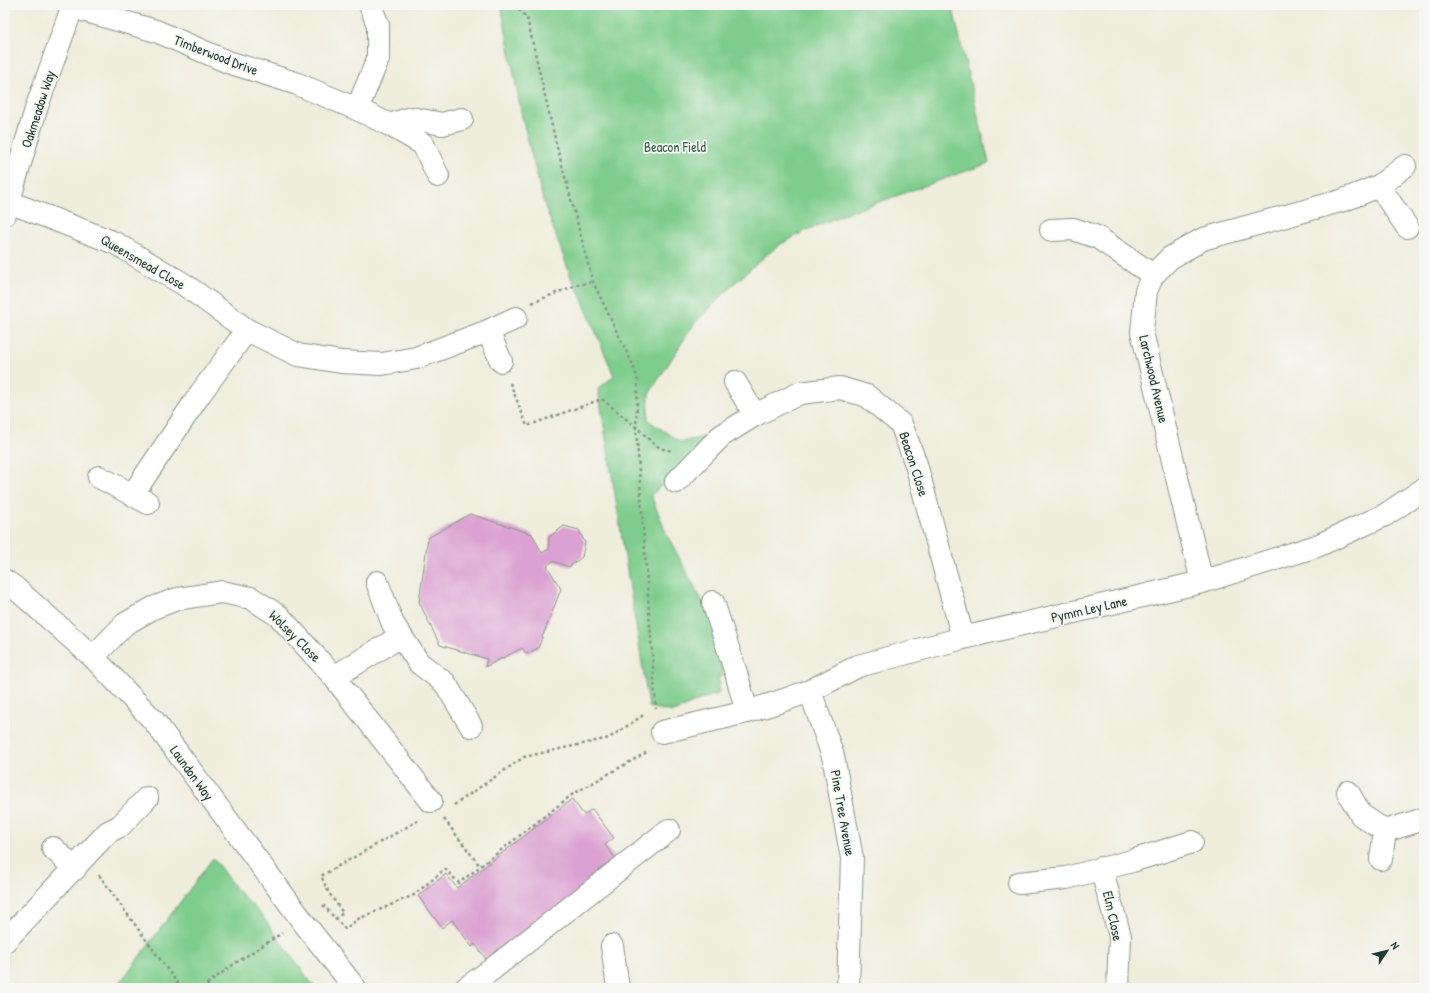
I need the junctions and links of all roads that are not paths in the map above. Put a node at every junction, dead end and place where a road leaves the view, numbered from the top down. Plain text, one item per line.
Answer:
1 (370, 5) edge
2 (73, 6) edge
3 (357, 109) junction
4 (462, 119) dead end
5 (390, 124) junction
6 (1405, 166) dead end
7 (438, 176) dead end
8 (1379, 186) junction
9 (7, 208) edge
10 (1407, 227) dead end
11 (1051, 230) dead end
12 (1153, 275) junction
13 (516, 318) road end
14 (247, 330) junction
15 (488, 331) junction
16 (501, 361) road end
17 (735, 382) dead end
18 (755, 415) junction
19 (99, 477) dead end
20 (676, 482) dead end
21 (1424, 489) edge
22 (5, 581) edge
23 (377, 582) dead end
24 (1202, 582) junction
25 (713, 602) dead end
26 (401, 636) junction
27 (963, 638) junction
28 (93, 657) junction
29 (334, 677) junction
30 (810, 691) junction
31 (747, 712) junction
32 (471, 726) dead end
33 (662, 732) road end
34 (1348, 792) dead end
35 (148, 798) dead end
36 (436, 809) road end
37 (1424, 819) edge
38 (669, 830) dead end
39 (1385, 831) junction
40 (1192, 842) dead end
41 (53, 848) dead end
42 (1381, 858) dead end
43 (80, 863) junction
44 (1101, 868) junction
45 (1019, 883) dead end
46 (5, 941) edge
47 (612, 946) dead end
48 (354, 988) edge
49 (466, 988) edge
50 (618, 988) edge
51 (848, 988) edge
52 (1118, 988) edge

1 - 3 street
2 - 3 street, Timberwood Drive
2 - 9 street, Oakmeadow Way
3 - 5 street, Timberwood Drive
4 - 5 street
5 - 7 street, Timberwood Drive
6 - 8 street, Larchwood Avenue
8 - 10 street
8 - 12 street, Larchwood Avenue
9 - 14 street, Queensmead Close
11 - 12 street
12 - 24 street, Larchwood Avenue
13 - 15 street, Queensmead Close
14 - 15 street, Queensmead Close
14 - 19 street
15 - 16 street
17 - 18 street
18 - 20 street, Beacon Close
18 - 27 street, Beacon Close
21 - 24 street, Pymm Ley Lane
22 - 28 street, Laundon Way
23 - 26 street
24 - 27 street, Pymm Ley Lane
25 - 31 street
26 - 29 street
26 - 32 street
27 - 30 street, Pymm Ley Lane
28 - 29 street, Wolsey Close
28 - 48 street, Laundon Way
29 - 36 street, Wolsey Close
30 - 31 street, Pymm Ley Lane
30 - 51 street, Pine Tree Avenue
31 - 33 street, Pymm Ley Lane
34 - 39 street
35 - 43 street
37 - 39 street
38 - 49 street
39 - 42 street
40 - 44 street
41 - 43 street
43 - 46 street
44 - 45 street
44 - 52 street, Elm Close
47 - 50 street

